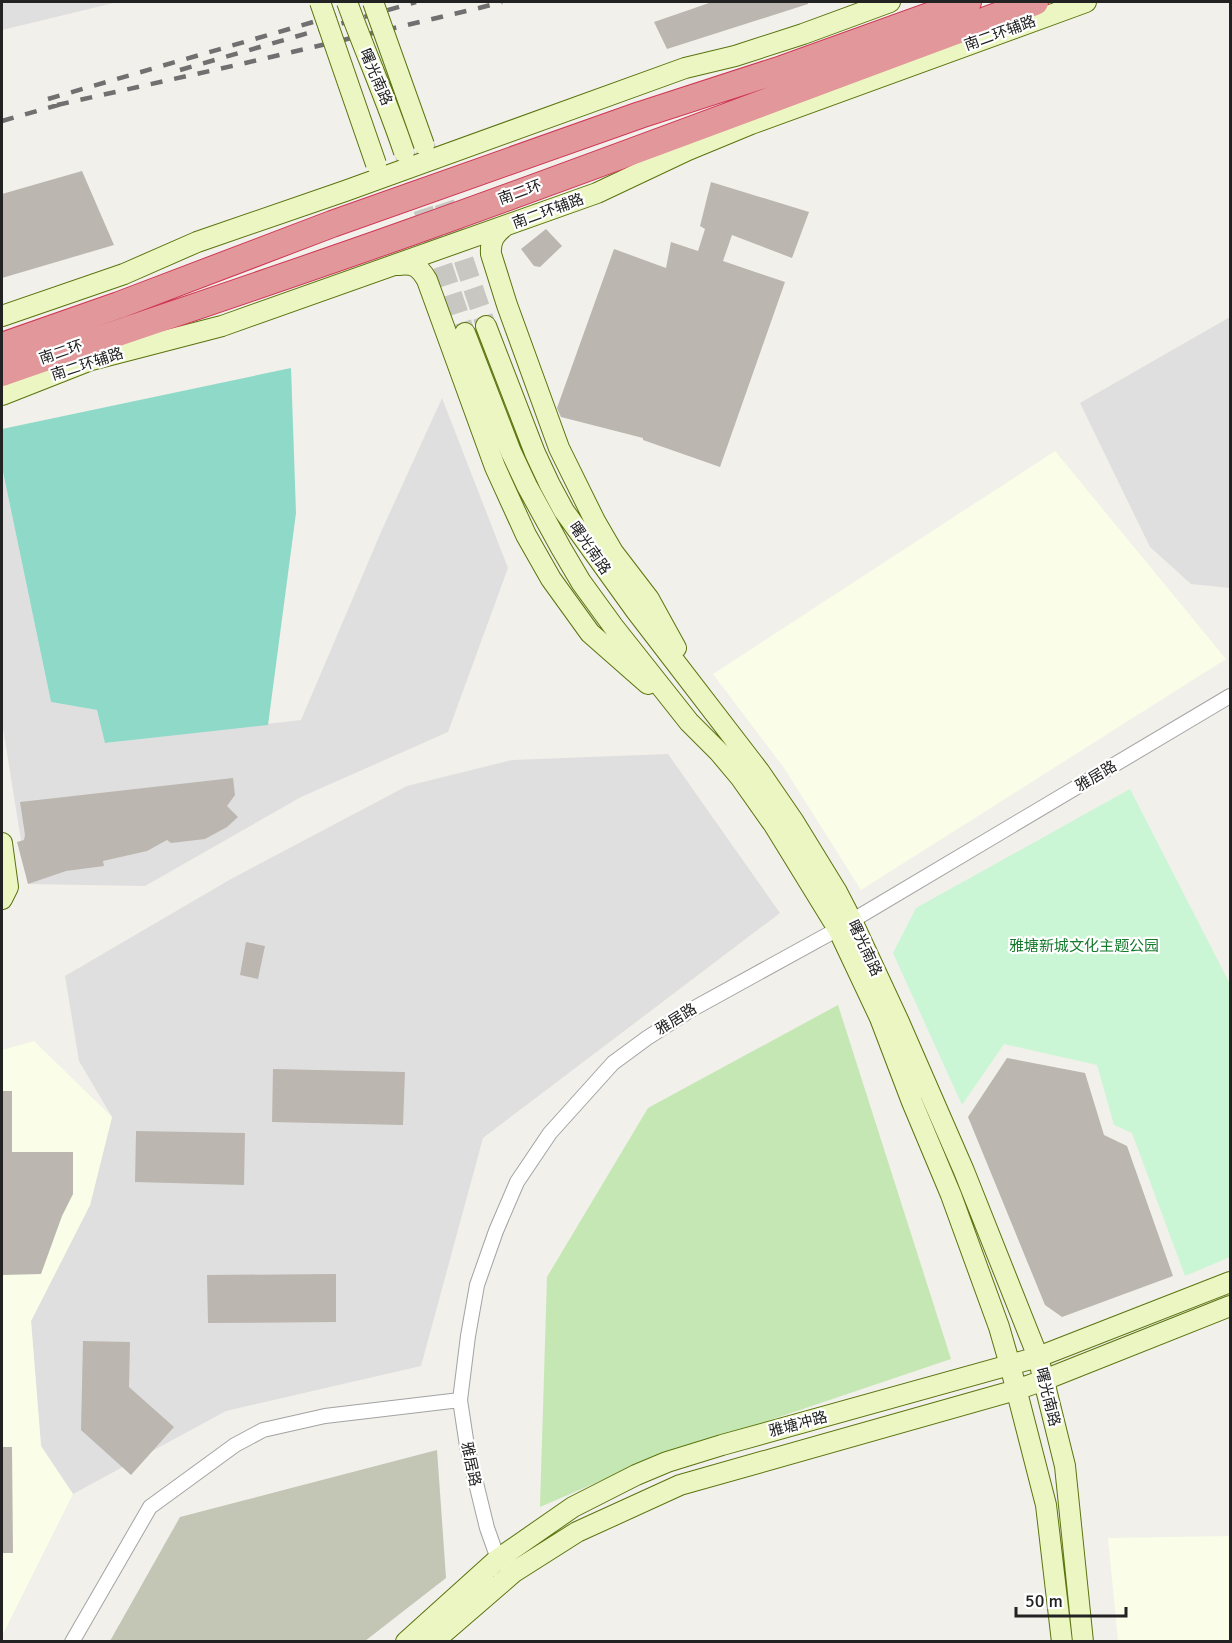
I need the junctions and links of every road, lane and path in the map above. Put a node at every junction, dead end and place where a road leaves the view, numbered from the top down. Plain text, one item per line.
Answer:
1 (320, 2) edge
2 (347, 2) edge
3 (373, 2) edge
4 (890, 2) edge
5 (968, 2) edge
6 (1035, 2) edge
7 (1086, 2) edge
8 (424, 145) tunnel mouth
9 (404, 152) tunnel mouth
10 (373, 172) junction
11 (505, 226) junction
12 (398, 265) junction
13 (2, 316) edge
14 (486, 326) tunnel mouth
15 (465, 333) tunnel mouth
16 (2, 346) edge
17 (2, 373) edge
18 (2, 395) edge
19 (1230, 696) edge
20 (710, 708) junction
21 (689, 722) junction
22 (2, 843) edge
23 (2, 899) edge
24 (845, 925) junction
25 (1230, 1282) edge
26 (1230, 1306) edge
27 (1038, 1357) junction
28 (1010, 1365) junction
29 (1044, 1380) junction
30 (1016, 1390) junction
31 (460, 1400) junction
32 (498, 1559) junction
33 (514, 1572) junction
34 (72, 1641) edge
35 (406, 1641) edge
36 (433, 1641) edge
37 (1062, 1641) edge
38 (1083, 1641) edge

1 - 10 main road, bridge
2 - 9 main road, 曙光南路, bridge
3 - 8 main road, 曙光南路, bridge
4 - 10 main road
5 - 16 highway, 南二环
6 - 17 highway, 南二环
7 - 11 main road, 南二环辅路
10 - 13 main road
11 - 12 main road, 南二环辅路
11 - 20 main road
12 - 18 main road, 南二环辅路
12 - 21 main road
14 - 20 main road, 曙光南路
15 - 21 main road, 曙光南路
19 - 24 street, 雅居路
20 - 24 main road, 曙光南路
21 - 24 main road, 曙光南路
22 - 23 main road
24 - 27 main road, 曙光南路
24 - 28 main road, 曙光南路
24 - 31 street, 雅居路
25 - 27 main road, 雅塘冲路
26 - 29 main road, 雅塘冲路
27 - 28 main road, 雅塘冲路
27 - 29 main road, 曙光南路
28 - 30 main road, 曙光南路
28 - 32 main road, 雅塘冲路
29 - 30 main road, 雅塘冲路
29 - 38 main road, 曙光南路
30 - 33 main road, 雅塘冲路
30 - 37 main road, 曙光南路
31 - 32 street, 雅居路
31 - 34 street
32 - 33 street
32 - 35 main road, 雅塘冲路
33 - 36 main road, 雅塘冲路

